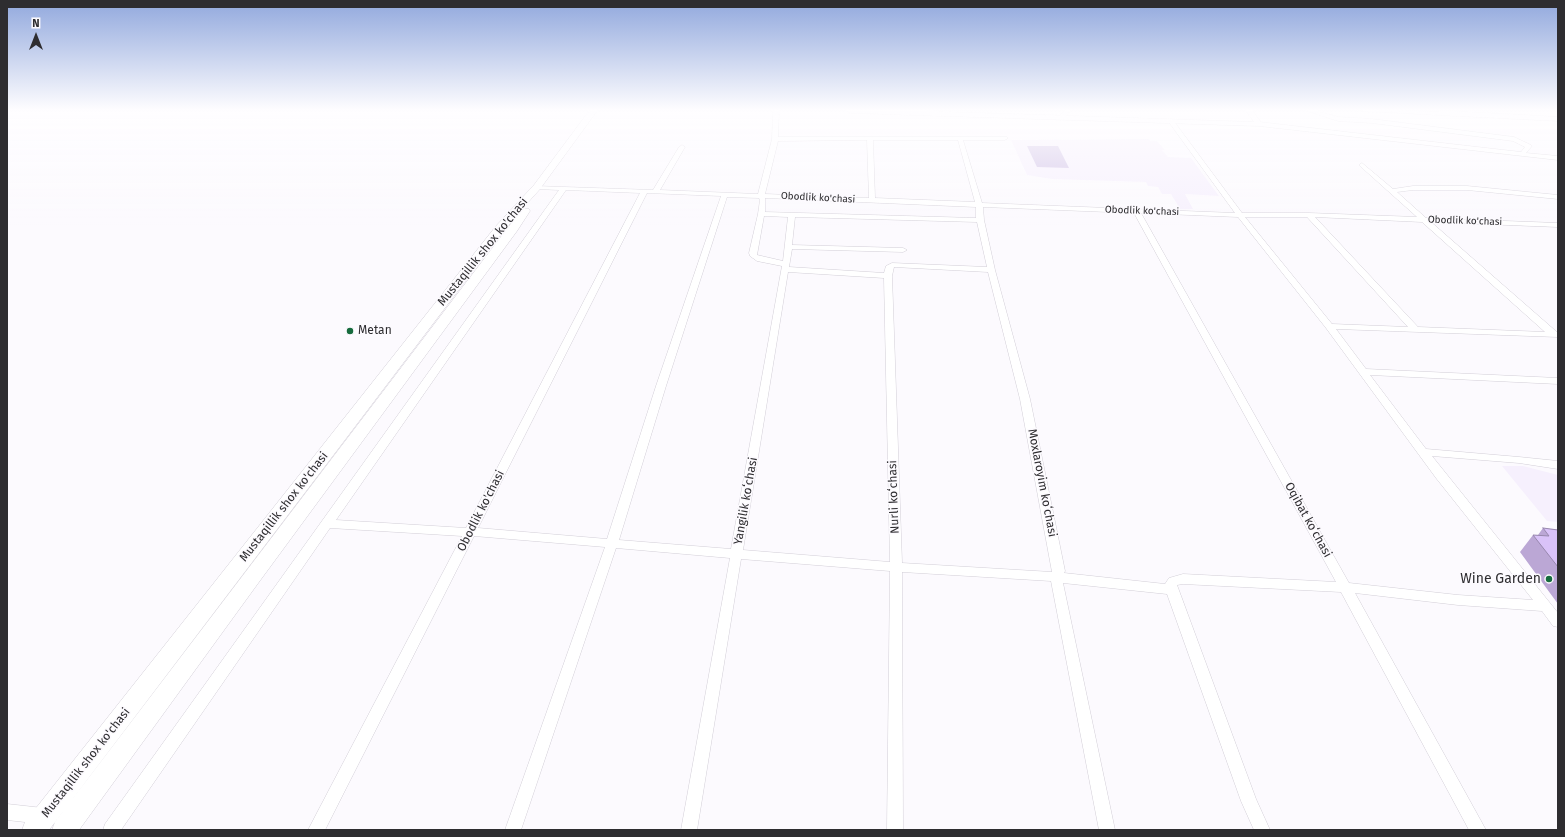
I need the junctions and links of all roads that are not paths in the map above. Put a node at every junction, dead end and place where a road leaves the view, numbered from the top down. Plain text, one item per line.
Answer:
1 (564, 150) edge
2 (680, 150) edge
3 (772, 150) edge
4 (870, 150) edge
5 (963, 150) edge
6 (1192, 150) edge
7 (1487, 150) edge
8 (1525, 150) edge
9 (1522, 154) junction
10 (1558, 158) edge
11 (1362, 165) dead end
12 (537, 187) junction
13 (564, 188) junction
14 (651, 191) junction
15 (1392, 191) junction
16 (726, 194) junction
17 (761, 196) junction
18 (1558, 197) edge
19 (872, 200) junction
20 (979, 204) junction
21 (859, 208) junction
22 (1136, 211) junction
23 (761, 214) junction
24 (792, 214) junction
25 (1240, 215) junction
26 (1309, 215) junction
27 (980, 220) junction
28 (1424, 220) junction
29 (1558, 225) edge
30 (788, 247) junction
31 (903, 250) dead end
32 (785, 267) junction
33 (991, 270) junction
34 (888, 276) junction
35 (1329, 326) junction
36 (1416, 330) junction
37 (1556, 335) edge
38 (1364, 372) junction
39 (1558, 381) edge
40 (1423, 452) junction
41 (1558, 465) edge
42 (326, 524) junction
43 (470, 532) junction
44 (612, 543) junction
45 (737, 554) junction
46 (896, 567) junction
47 (231, 575) junction
48 (252, 577) junction
49 (1056, 577) junction
50 (1345, 587) junction
51 (1172, 590) junction
52 (1545, 606) junction
53 (1558, 622) edge
54 (7, 812) edge
55 (45, 816) junction
56 (34, 830) edge
57 (64, 830) edge
58 (111, 830) edge
59 (316, 830) edge
60 (513, 830) edge
61 (689, 830) edge
62 (895, 830) edge
63 (1107, 830) edge
64 (1262, 830) edge
65 (1478, 830) edge

1 - 12 main road, Mustaqillik shox ko'chasi
2 - 14 street
3 - 17 street
4 - 19 street
5 - 20 street, Moxlaroyim koʻchasi
6 - 25 street
7 - 9 street
8 - 9 street
9 - 10 street
11 - 15 street
12 - 13 street, Obodlik ko'chasi
12 - 47 main road, Mustaqillik shox ko'chasi
12 - 48 main road, Mustaqillik shox ko'chasi
13 - 14 street, Obodlik ko'chasi
13 - 42 street
14 - 16 street, Obodlik ko'chasi
14 - 43 street, Obodlik ko'chasi
15 - 18 street
15 - 28 street
16 - 17 street, Obodlik ko'chasi
16 - 44 street
17 - 21 street, Obodlik ko'chasi
17 - 23 street
19 - 20 street, Obodlik ko'chasi
19 - 21 street, Obodlik ko'chasi
20 - 22 street, Obodlik ko'chasi
20 - 27 street, Moxlaroyim koʻchasi
21 - 24 street
21 - 27 street
22 - 25 street, Obodlik ko'chasi
22 - 50 street, Oqibat koʻchasi
23 - 24 street
23 - 32 street
24 - 30 street, Yangilik koʻchasi
25 - 26 street, Obodlik ko'chasi
25 - 35 street
26 - 28 street, Obodlik ko'chasi
26 - 36 street
27 - 33 street, Moxlaroyim koʻchasi
28 - 29 street, Obodlik ko'chasi
28 - 37 street
30 - 31 street
30 - 32 street, Yangilik koʻchasi
32 - 34 street
32 - 45 street, Yangilik koʻchasi
33 - 34 street
33 - 49 street, Moxlaroyim koʻchasi
34 - 46 street, Nurli koʻchasi
35 - 36 street
35 - 38 street
36 - 37 street
38 - 39 street
38 - 40 street
40 - 41 street
40 - 52 street
42 - 43 street
42 - 58 street
43 - 44 street
43 - 59 street, Obodlik ko'chasi
44 - 45 street
44 - 60 street
45 - 46 street
45 - 61 street, Yangilik koʻchasi
46 - 49 street
46 - 62 street, Nurli koʻchasi
47 - 48 main road
47 - 55 main road, Mustaqillik shox ko'chasi
48 - 57 main road, Mustaqillik shox ko'chasi
49 - 51 street
49 - 63 street, Moxlaroyim koʻchasi
50 - 51 street
50 - 52 street
50 - 65 street, Oqibat koʻchasi
51 - 64 street
52 - 53 street
54 - 55 street
55 - 56 main road, Mustaqillik shox ko'chasi

